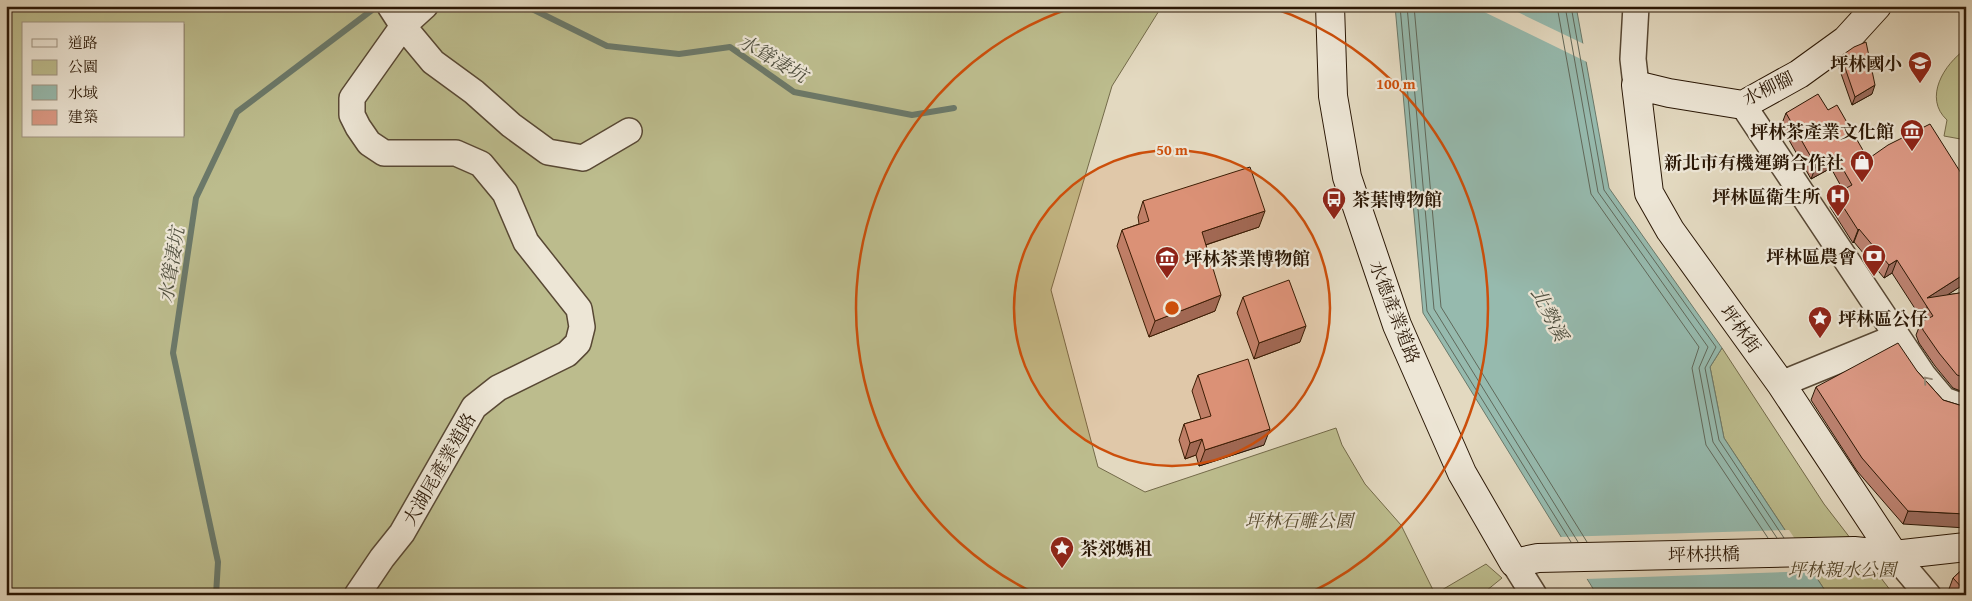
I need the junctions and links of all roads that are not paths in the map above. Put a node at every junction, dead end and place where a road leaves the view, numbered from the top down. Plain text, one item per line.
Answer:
1 (425, 6) edge
2 (1330, 6) edge
3 (1636, 6) edge
4 (1877, 6) edge
5 (396, 16) edge
6 (1636, 85) junction
7 (1743, 105) junction
8 (629, 131) dead end
9 (1896, 336) junction
10 (1781, 384) junction
11 (1966, 408) edge
12 (1966, 547) edge
13 (1894, 555) junction
14 (1514, 563) junction
15 (358, 595) edge
16 (1534, 595) edge
17 (1928, 595) edge

1 - 5 street, 大湖尾產業道路
2 - 14 street, 水德產業道路
3 - 6 street
4 - 7 street, 水柳腳
5 - 8 street
5 - 15 street, 大湖尾產業道路
6 - 7 street, 水柳腳
6 - 10 street, 坪林街
7 - 9 street
9 - 10 street
11 -> 9 street
10 - 13 street, 坪林街
12 - 13 street, 坪林拱橋
13 - 14 street, 坪林拱橋
13 - 17 street
14 - 16 street, 水德產業道路

